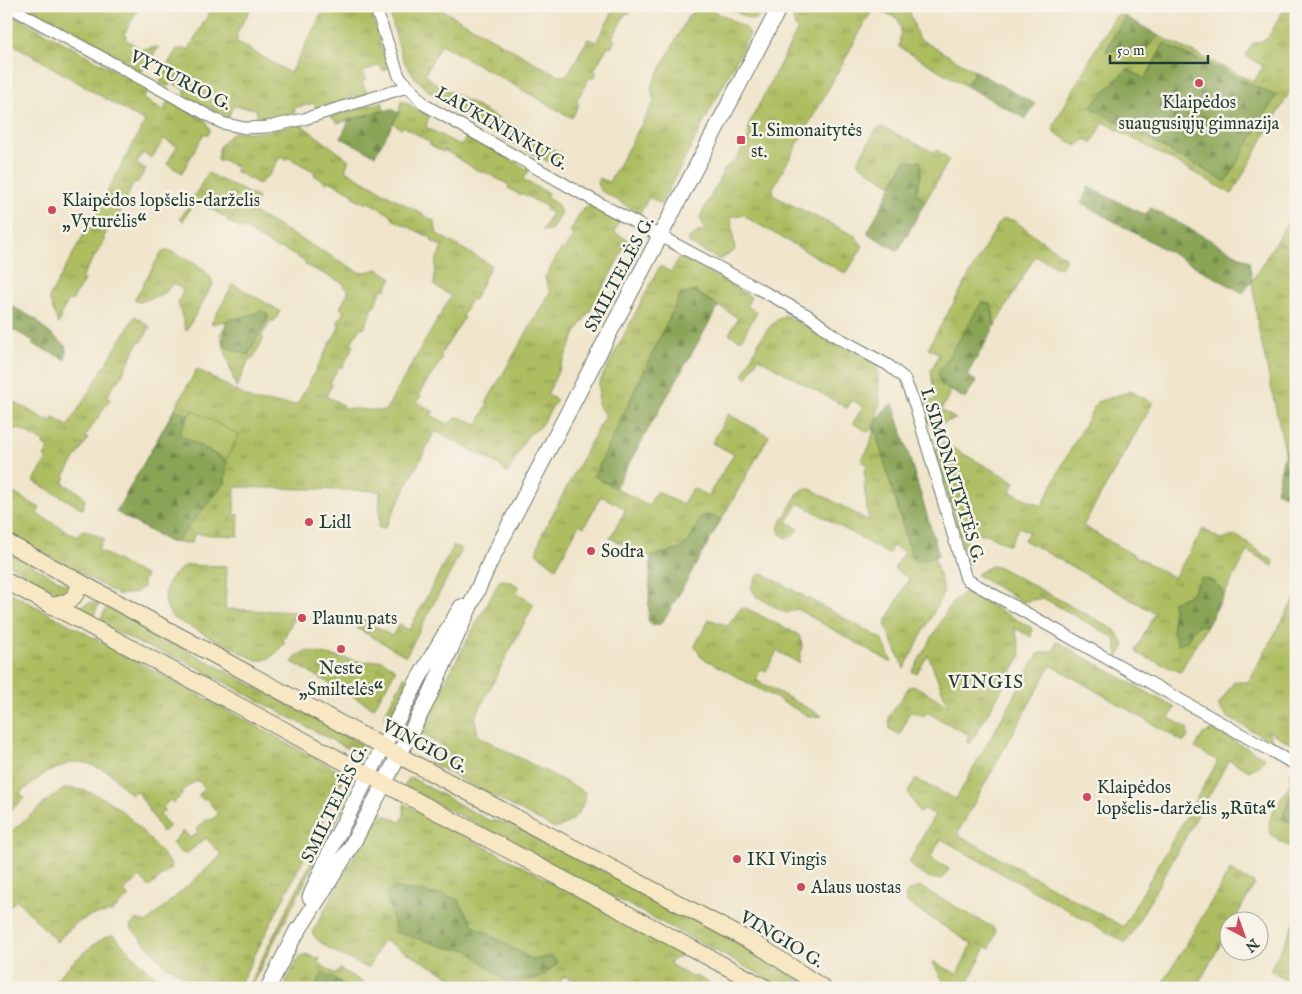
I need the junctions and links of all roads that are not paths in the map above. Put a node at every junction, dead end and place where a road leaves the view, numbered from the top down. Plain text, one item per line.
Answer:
1 (8, 6) edge
2 (375, 6) edge
3 (780, 6) edge
4 (407, 87) junction
5 (660, 235) junction
6 (6, 542) edge
7 (491, 560) junction
8 (6, 580) edge
9 (80, 583) junction
10 (52, 606) junction
11 (383, 747) junction
12 (399, 756) junction
13 (1296, 764) edge
14 (368, 776) junction
15 (384, 784) junction
16 (293, 939) junction
17 (268, 988) edge
18 (766, 988) edge
19 (823, 988) edge

1 - 4 street, VYTURIO G.
2 - 4 street, LAUKININKŲ G.
3 - 5 street, SMILTELĖS G.
4 - 5 street, LAUKININKŲ G.
5 - 7 street, SMILTELĖS G.
5 - 13 street, I. SIMONAITYTĖS G.
6 - 9 main road, VINGIO G.
7 - 11 street, SMILTELĖS G.
7 - 12 street, SMILTELĖS G.
8 - 10 main road
9 - 10 main road
9 - 11 main road, VINGIO G.
10 - 14 main road
11 - 12 main road, VINGIO G.
11 - 14 street, SMILTELĖS G.
12 - 15 street, SMILTELĖS G.
12 - 19 main road, VINGIO G.
14 - 15 main road
14 - 16 street, SMILTELĖS G.
15 - 16 street, SMILTELĖS G.
15 - 18 main road
16 - 17 street, SMILTELĖS G.

